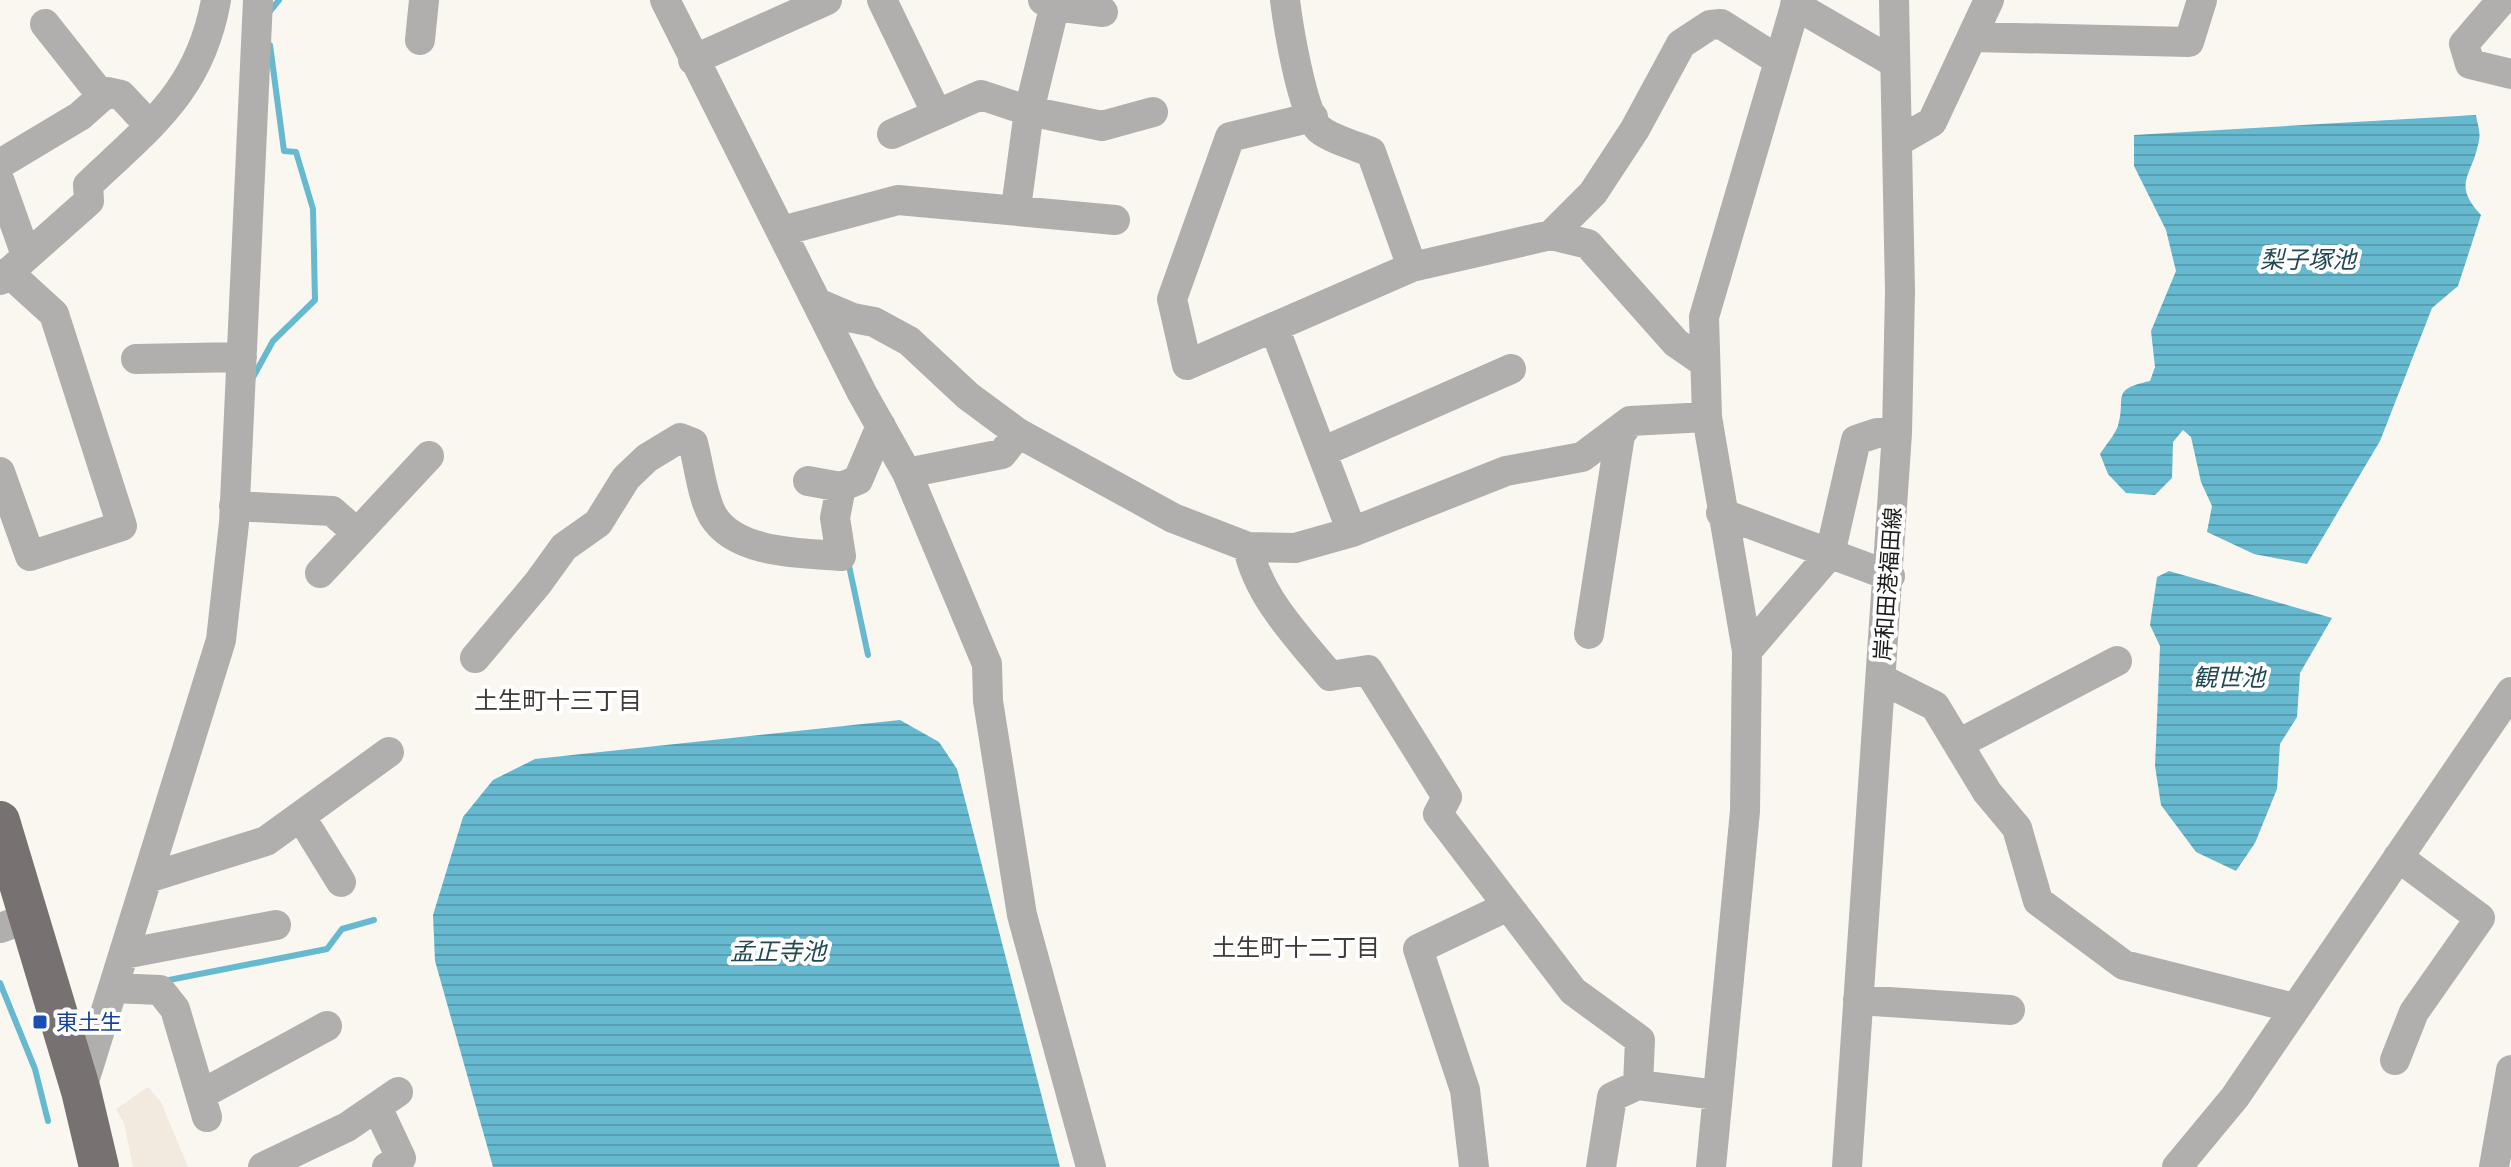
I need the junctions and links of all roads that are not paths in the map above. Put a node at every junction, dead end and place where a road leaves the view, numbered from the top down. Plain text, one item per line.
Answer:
1 (216, 0) edge
2 (258, 0) edge
3 (424, 0) edge
4 (665, 0) edge
5 (827, 0) edge
6 (882, 0) edge
7 (1285, 0) edge
8 (1894, 0) edge
9 (1989, 0) edge
10 (2202, 0) edge
11 (2502, 0) edge
12 (1051, 2) edge
13 (1796, 3) edge
14 (1103, 12) dead end
15 (1727, 12) edge
16 (45, 24) dead end
17 (1973, 37) junction
18 (420, 40) dead end
19 (693, 60) junction
20 (1778, 60) junction
21 (1895, 63) junction
22 (2511, 74) edge
23 (102, 96) junction
24 (1029, 111) junction
25 (1153, 112) dead end
26 (937, 114) junction
27 (1313, 117) junction
28 (150, 126) junction
29 (892, 134) dead end
30 (1897, 142) junction
31 (0, 164) edge
32 (0, 182) edge
33 (1016, 208) junction
34 (1115, 220) dead end
35 (782, 231) junction
36 (1551, 235) junction
37 (1412, 267) junction
38 (11, 269) edge
39 (820, 304) junction
40 (1274, 327) junction
41 (242, 357) junction
42 (136, 359) dead end
43 (1705, 363) junction
44 (1511, 369) dead end
45 (1707, 417) junction
46 (1630, 421) junction
47 (881, 426) junction
48 (1018, 433) junction
49 (1897, 433) junction
50 (1322, 452) junction
51 (429, 456) dead end
52 (0, 472) edge
53 (907, 473) junction
54 (808, 481) dead end
55 (841, 487) junction
56 (5, 505) edge
57 (234, 506) junction
58 (1721, 513) junction
59 (1352, 532) junction
60 (357, 533) junction
61 (1248, 547) junction
62 (1830, 554) junction
63 (320, 573) dead end
64 (1890, 576) junction
65 (1589, 634) dead end
66 (1747, 651) junction
67 (475, 658) dead end
68 (2117, 661) dead end
69 (1881, 679) junction
70 (2511, 692) edge
71 (1958, 744) junction
72 (389, 752) dead end
73 (301, 817) junction
74 (0, 821) edge
75 (2398, 857) junction
76 (148, 878) junction
77 (341, 882) dead end
78 (1506, 907) junction
79 (9, 922) edge
80 (276, 925) dead end
81 (124, 954) junction
82 (113, 988) junction
83 (1858, 1000) junction
84 (1998, 1001) dead end
85 (2294, 1008) junction
86 (327, 1026) dead end
87 (2395, 1060) dead end
88 (2511, 1070) edge
89 (1638, 1085) junction
90 (81, 1091) junction
91 (1717, 1095) junction
92 (99, 1167) edge
93 (263, 1167) edge
94 (387, 1167) edge
95 (1091, 1167) edge
96 (1474, 1167) edge
97 (1601, 1167) edge
98 (1711, 1167) edge
99 (1847, 1167) edge
100 (2177, 1167) edge
101 (2494, 1167) edge

1 - 28 street
2 - 41 street
3 - 18 street
4 - 19 street
5 - 19 street
6 - 26 street
7 - 27 street
8 - 21 street, 岸和田港福田線
9 - 17 street
10 - 17 street
11 - 22 street
12 - 14 street
12 - 24 street
13 - 20 street
13 - 21 street
15 - 20 street
15 - 36 street
16 - 23 street
17 - 30 street
19 - 35 street
20 - 43 street
21 - 30 street, 岸和田港福田線
23 - 28 street
23 - 31 street
24 - 25 street
24 - 26 street
24 - 33 street
26 - 29 street
27 - 37 street
27 - 40 street
28 - 38 street
30 - 49 street, 岸和田港福田線
32 - 38 street
33 - 34 street
33 - 35 street
35 - 39 street
36 - 37 street
36 - 43 street
37 - 40 street
38 - 56 street
39 - 47 street
39 - 48 street
40 - 50 street
41 - 42 street
41 - 57 street
43 - 45 street
44 - 50 street
45 - 46 street
45 - 58 street
46 - 59 street
46 - 65 street
47 - 53 street
47 - 55 street
48 - 53 street
48 - 61 street
49 - 62 street
49 - 64 street, 岸和田港福田線
50 - 59 street
51 - 60 street
52 - 56 street
53 - 95 street
54 - 55 street
55 - 67 street
57 - 60 street
57 - 76 street
58 - 62 street
58 - 66 street
59 - 61 street
60 - 63 street
61 - 78 street
62 - 64 street
62 - 66 street
64 - 69 street, 岸和田港福田線
66 - 91 street
68 - 71 street
69 - 71 street
69 - 83 street, 岸和田港福田線
70 - 75 street
71 - 85 street
72 - 73 street
73 - 76 street
73 - 77 street
74 - 79 main road
75 - 85 street
75 - 87 street
76 - 81 street
78 - 89 street
78 - 96 street
79 - 90 main road
80 - 81 street
81 - 82 street
82 - 86 street
82 - 90 street
83 - 84 street
83 - 99 street, 岸和田港福田線
85 - 100 street
88 - 101 street
89 - 91 street
89 - 97 street
90 - 92 main road
91 - 98 street
93 - 94 street

